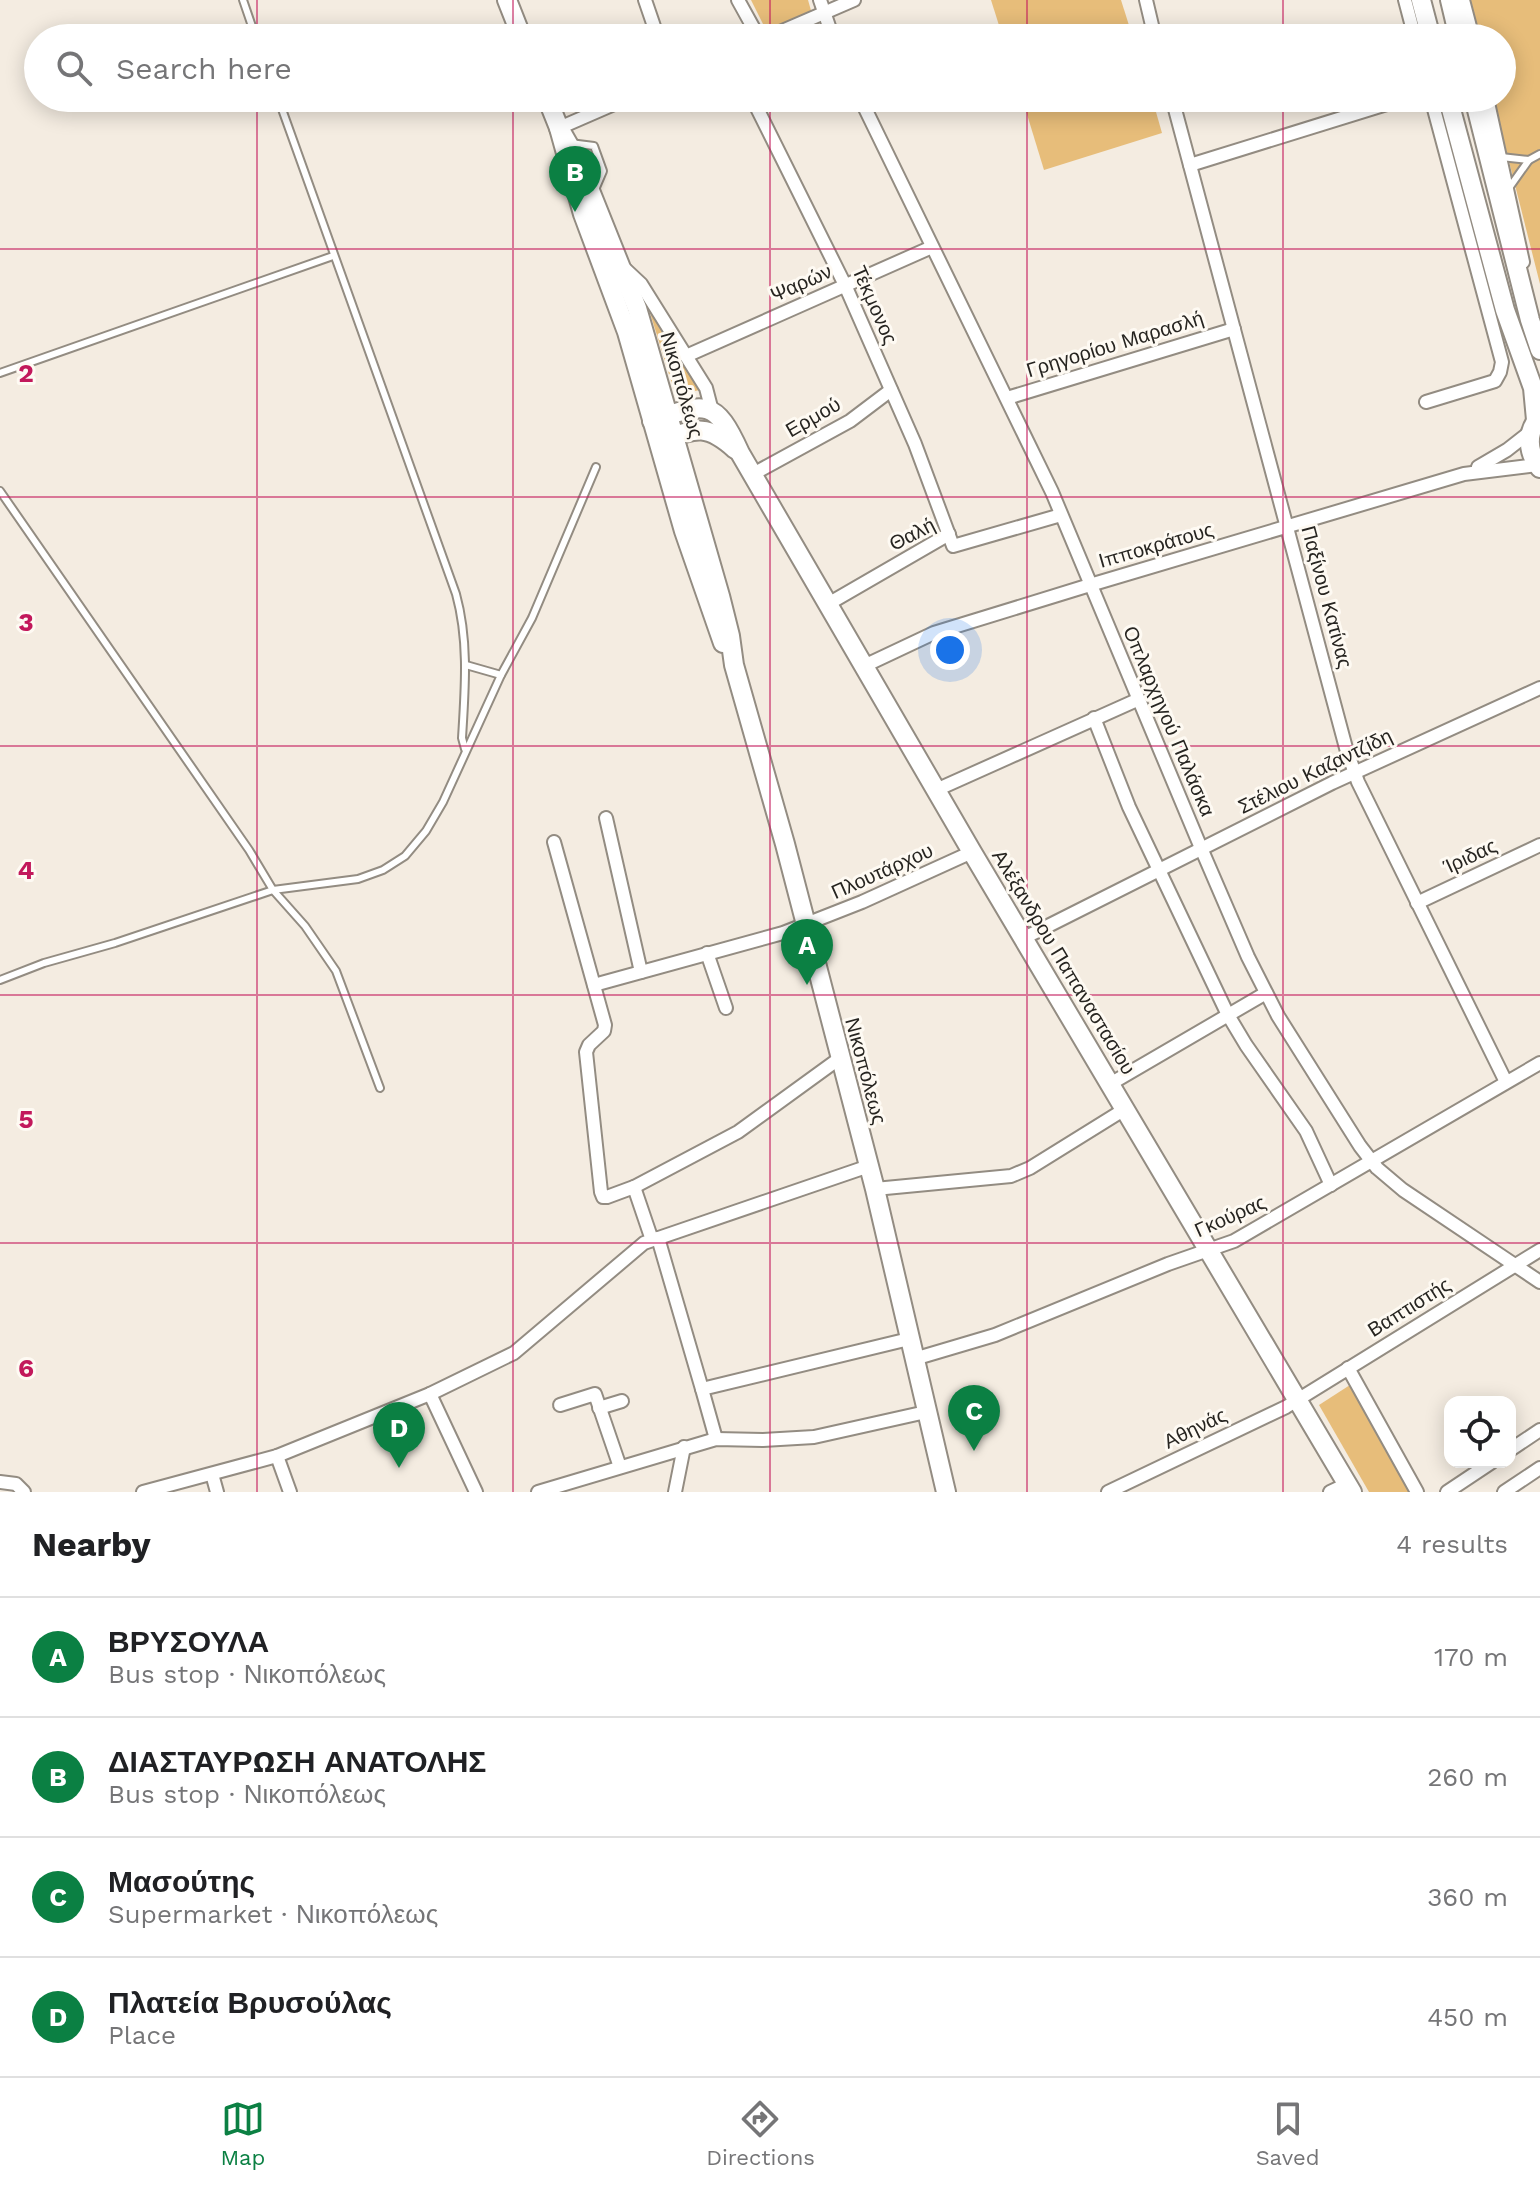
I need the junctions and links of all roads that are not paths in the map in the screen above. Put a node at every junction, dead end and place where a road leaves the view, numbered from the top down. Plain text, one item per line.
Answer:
1 (243, 0) edge
2 (507, 0) edge
3 (645, 0) edge
4 (738, 0) edge
5 (854, 0) edge
6 (1146, 0) edge
7 (1405, 0) edge
8 (1421, 0) edge
9 (1450, 0) edge
10 (1463, 0) edge
11 (822, 6) edge
12 (251, 24) edge
13 (516, 24) edge
14 (653, 24) edge
15 (751, 24) edge
16 (790, 24) edge
17 (1152, 24) edge
18 (1411, 24) edge
19 (1427, 24) edge
20 (1456, 24) edge
21 (1469, 24) edge
22 (283, 112) edge
23 (553, 112) edge
24 (604, 112) edge
25 (759, 112) edge
26 (867, 112) edge
27 (1176, 112) edge
28 (1361, 112) edge
29 (1435, 112) edge
30 (1452, 112) edge
31 (1478, 112) edge
32 (1490, 112) edge
33 (564, 136) junction
34 (1540, 154) edge
35 (1501, 157) junction
36 (1529, 160) junction
37 (1190, 165) junction
38 (1509, 188) junction
39 (932, 247) junction
40 (333, 256) junction
41 (621, 264) junction
42 (845, 285) junction
43 (1530, 320) junction
44 (1234, 329) junction
45 (1540, 350) edge
46 (686, 356) junction
47 (0, 373) edge
48 (891, 390) junction
49 (1007, 398) junction
50 (1426, 402) dead end
51 (712, 411) junction
52 (660, 418) junction
53 (1535, 423) edge
54 (666, 439) junction
55 (735, 448) junction
56 (681, 462) junction
57 (596, 467) dead end
58 (1538, 467) edge
59 (753, 474) junction
60 (1464, 474) junction
61 (0, 491) edge
62 (1061, 515) junction
63 (1288, 527) junction
64 (949, 534) junction
65 (1090, 585) junction
66 (828, 604) junction
67 (466, 665) junction
68 (734, 665) junction
69 (864, 666) junction
70 (501, 675) junction
71 (1540, 688) edge
72 (1137, 700) junction
73 (1094, 718) junction
74 (465, 749) junction
75 (1355, 773) junction
76 (936, 790) junction
77 (606, 818) dead end
78 (554, 842) dead end
79 (1540, 845) edge
80 (1201, 848) junction
81 (972, 852) junction
82 (1160, 870) junction
83 (273, 890) junction
84 (1417, 903) junction
85 (806, 925) junction
86 (1024, 938) junction
87 (707, 953) junction
88 (641, 972) junction
89 (0, 980) edge
90 (594, 985) junction
91 (1266, 993) junction
92 (726, 1008) dead end
93 (1228, 1015) junction
94 (840, 1058) junction
95 (1540, 1063) edge
96 (1506, 1082) junction
97 (1110, 1084) junction
98 (380, 1088) dead end
99 (1125, 1109) junction
100 (1371, 1162) junction
101 (869, 1166) junction
102 (1331, 1185) junction
103 (634, 1187) junction
104 (875, 1189) junction
105 (655, 1239) junction
106 (1209, 1250) junction
107 (1540, 1250) edge
108 (1515, 1265) junction
109 (1540, 1282) edge
110 (909, 1339) junction
111 (914, 1359) junction
112 (1348, 1368) junction
113 (702, 1389) junction
114 (430, 1394) junction
115 (1298, 1399) junction
116 (622, 1401) dead end
117 (560, 1405) dead end
118 (599, 1408) junction
119 (926, 1412) junction
120 (1540, 1430) edge
121 (716, 1439) junction
122 (1516, 1446) edge
123 (684, 1447) junction
124 (277, 1456) junction
125 (620, 1467) junction
126 (1483, 1468) edge
127 (1540, 1468) edge
128 (212, 1474) junction
129 (0, 1482) edge
130 (563, 1488) edge
131 (1343, 1489) edge
132 (24, 1492) edge
133 (143, 1492) edge
134 (217, 1492) edge
135 (290, 1492) edge
136 (476, 1492) edge
137 (538, 1492) edge
138 (675, 1492) edge
139 (946, 1492) edge
140 (1108, 1492) edge
141 (1417, 1492) edge
142 (1447, 1492) edge
143 (1504, 1492) edge

1 - 12 lane
2 - 13 main road
3 - 14 street
4 - 15 street
5 - 11 street
6 - 17 street
7 - 18 street
8 - 19 main road
9 - 20 main road
10 - 21 street
11 - 16 street
22 - 40 lane
23 - 33 main road, Νικοπόλεως
24 - 33 street
25 - 42 street, Τέκμονος
26 - 39 street, Οπλαρχηγού Παλάσκα
27 - 37 street, Παξίνου Κατίνας
28 - 37 street
29 - 50 street
30 - 53 main road
31 - 43 main road
32 - 35 street
33 - 41 main road, Νικοπόλεως
33 - 52 main road, Νικοπόλεως
34 - 36 lane
35 - 36 lane
35 - 38 street
36 - 38 lane
37 - 44 street, Παξίνου Κατίνας
38 - 43 street
39 - 42 street, Ψαρών
39 - 49 street, Οπλαρχηγού Παλάσκα
40 - 47 lane
40 - 67 lane
41 - 46 street
41 - 52 main road, Νικοπόλεως
42 - 46 street, Ψαρών
42 - 48 street, Τέκμονος
43 - 45 main road
44 - 49 street, Γρηγορίου Μαρασλή
44 - 63 street, Παξίνου Κατίνας
46 - 51 street
48 - 59 street, Ερμού
48 - 64 street, Τέκμονος
49 - 62 street, Οπλαρχηγού Παλάσκα
51 - 52 main road
51 - 55 main road, Αλέξανδρου Παπαναστασίου
52 - 54 main road, Νικοπόλεως
53 - 58 main road
53 - 60 street, Ιπποκράτους
54 - 55 main road
54 - 56 main road, Νικοπόλεως
54 - 68 main road, Νικοπόλεως
55 - 56 main road
55 - 59 main road, Αλέξανδρου Παπαναστασίου
56 - 68 main road, Νικοπόλεως
57 - 70 lane
58 - 60 street, Ιπποκράτους
59 - 66 main road, Αλέξανδρου Παπαναστασίου
60 - 63 street, Ιπποκράτους
61 - 83 lane
62 - 64 street, Θαλή
62 - 65 street, Οπλαρχηγού Παλάσκα
63 - 65 street, Ιπποκράτους
63 - 75 street, Παξίνου Κατίνας
64 - 66 street, Θαλή
65 - 69 street, Ιπποκράτους
65 - 72 street, Οπλαρχηγού Παλάσκα
66 - 69 main road, Αλέξανδρου Παπαναστασίου
67 - 70 lane
67 - 74 lane
68 - 85 main road, Νικοπόλεως
69 - 76 main road, Αλέξανδρου Παπαναστασίου
70 - 74 lane
71 - 75 street, Στέλιου Καζαντζίδη
72 - 73 street
72 - 80 street, Οπλαρχηγού Παλάσκα
73 - 76 street
73 - 82 street
74 - 83 lane
75 - 80 street, Στέλιου Καζαντζίδη
75 - 84 street, Παξίνου Κατίνας
76 - 81 main road, Αλέξανδρου Παπαναστασίου
77 - 88 street
78 - 90 street
79 - 84 street, Ίριδας
80 - 82 street, Στέλιου Καζαντζίδη
80 - 91 street, Οπλαρχηγού Παλάσκα
81 - 85 street, Πλουτάρχου
81 - 86 main road, Αλέξανδρου Παπαναστασίου
82 - 86 street, Στέλιου Καζαντζίδη
82 - 93 street
83 - 89 lane
83 - 98 lane
84 - 96 street, Παξίνου Κατίνας
85 - 87 street, Πλουτάρχου
85 - 94 main road, Νικοπόλεως
86 - 97 main road, Αλέξανδρου Παπαναστασίου
87 - 88 street, Πλουτάρχου
87 - 92 street
88 - 90 street, Πλουτάρχου
90 - 103 street
91 - 93 street
91 - 100 street, Οπλαρχηγού Παλάσκα
93 - 97 street
93 - 102 street
94 - 101 main road, Νικοπόλεως
94 - 103 street
95 - 96 street, Γκούρας
96 - 100 street, Γκούρας
97 - 99 main road, Αλέξανδρου Παπαναστασίου
99 - 104 street
99 - 106 main road, Αλέξανδρου Παπαναστασίου
100 - 102 street, Γκούρας
100 - 108 street, Οπλαρχηγού Παλάσκα
101 - 104 main road, Νικοπόλεως
101 - 105 street
102 - 106 street, Γκούρας
103 - 105 street
104 - 110 main road, Νικοπόλεως
105 - 113 street
105 - 114 street
106 - 111 street, Γκούρας
106 - 115 main road, Αλέξανδρου Παπαναστασίου
107 - 108 street, Βαπτιστής
108 - 109 street, Οπλαρχηγού Παλάσκα
108 - 112 street, Βαπτιστής
110 - 111 main road, Νικοπόλεως
110 - 113 street
111 - 119 main road, Νικοπόλεως
112 - 115 street, Βαπτιστής
112 - 141 street
113 - 121 street
114 - 124 street
114 - 136 street
115 - 131 main road, Αλέξανδρου Παπαναστασίου
115 - 140 street, Αθηνάς
116 - 118 street
117 - 118 street
118 - 125 street
119 - 121 street
119 - 139 main road, Νικοπόλεως
120 - 122 street
121 - 123 street
123 - 125 street
123 - 138 street
124 - 128 street
124 - 135 street
125 - 130 street
126 - 142 street
127 - 143 street
128 - 133 street
128 - 134 street
129 - 132 street
130 - 137 street

